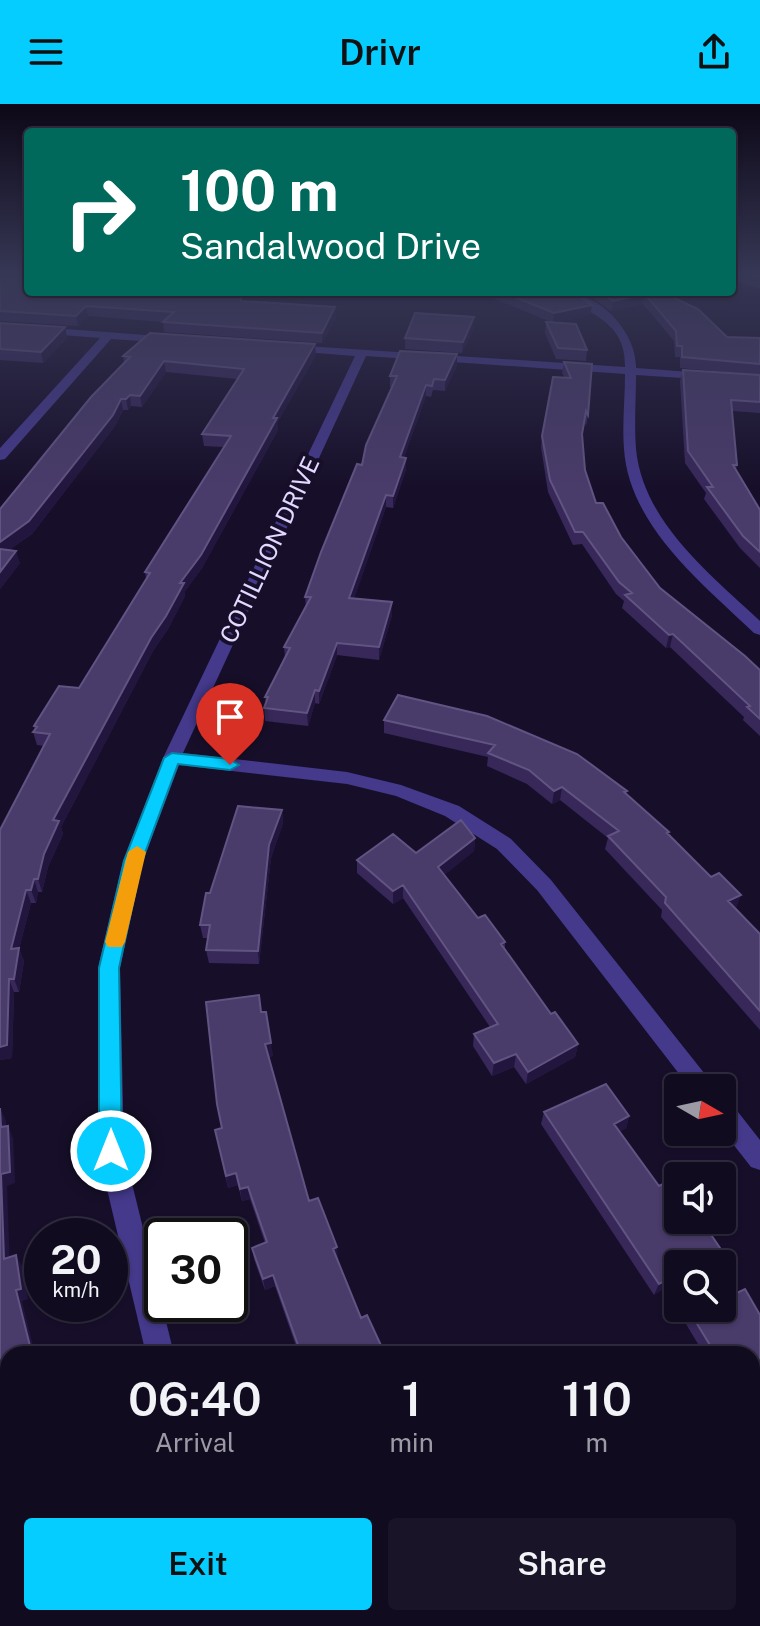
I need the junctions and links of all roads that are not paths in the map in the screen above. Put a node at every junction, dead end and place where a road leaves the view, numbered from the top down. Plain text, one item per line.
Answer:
1 (99, 345) edge
2 (628, 345) edge
3 (282, 347) edge
4 (362, 353) junction
5 (633, 371) junction
6 (760, 380) edge
7 (0, 456) edge
8 (760, 630) edge
9 (172, 758) junction
10 (693, 1074) edge
11 (736, 1129) edge
12 (760, 1159) edge
13 (158, 1346) edge

1 - 7 street
2 - 5 street
3 - 4 street
4 - 5 street
4 - 9 street, COTILLION DRIVE
5 - 6 street
5 - 8 street
9 - 10 street
9 - 13 street, COTILLION DRIVE
11 - 12 street

